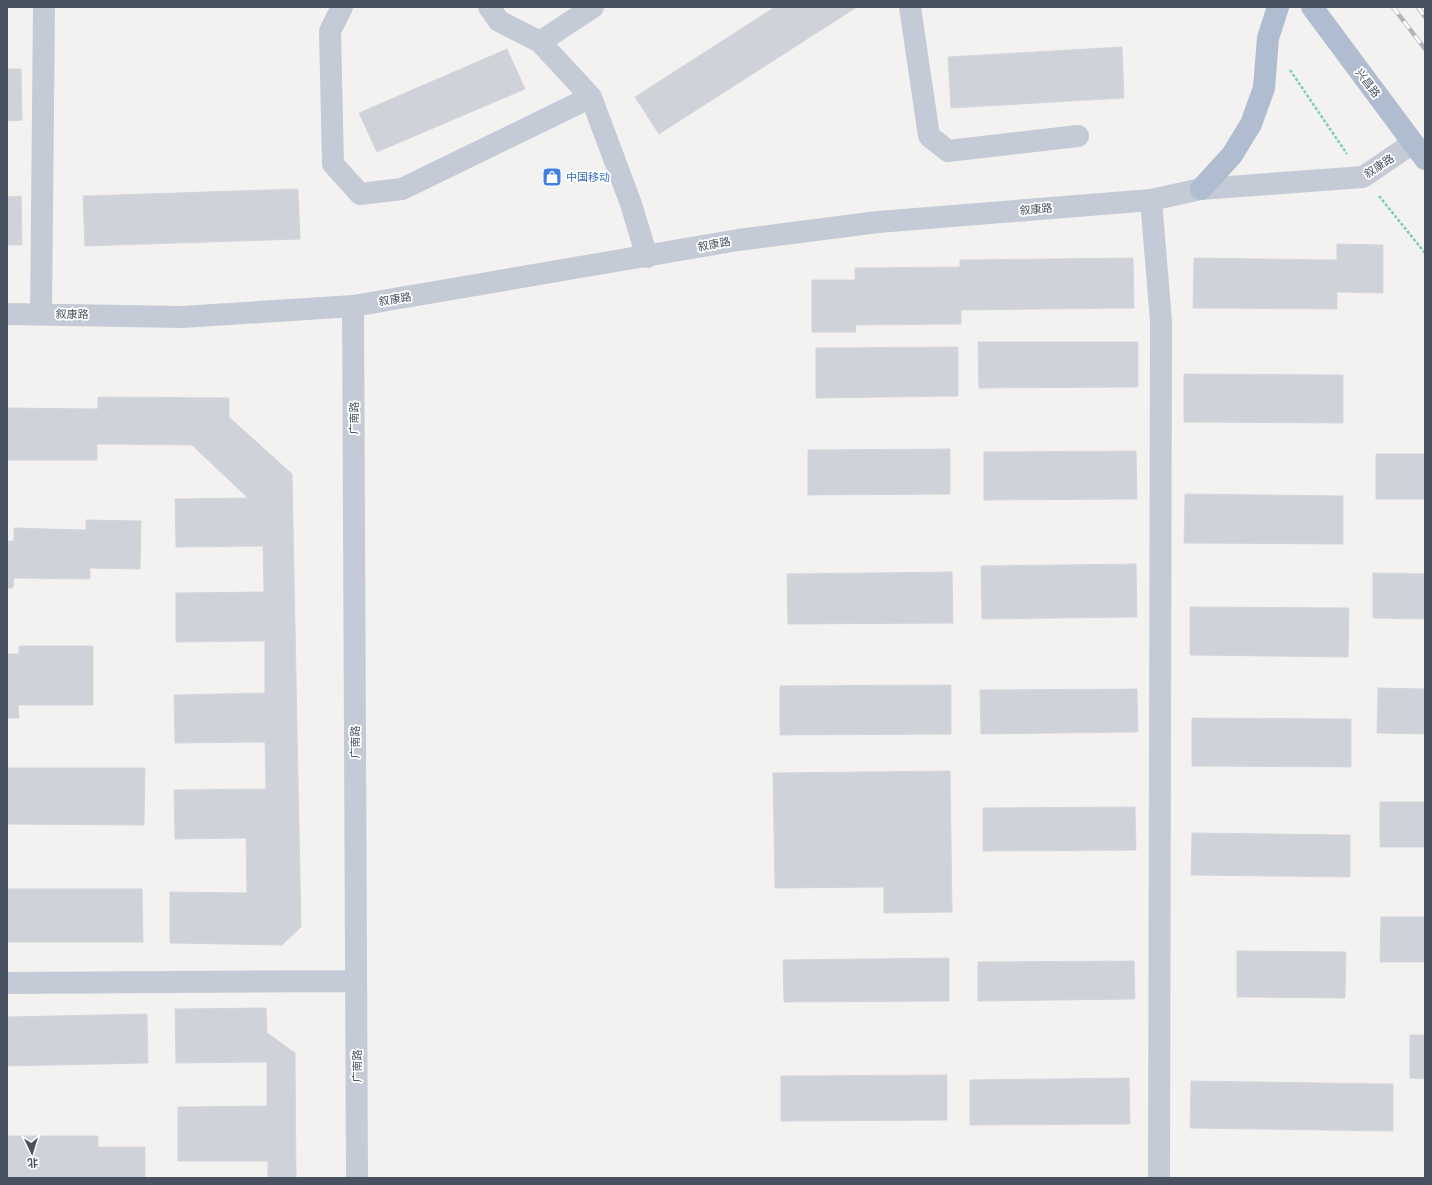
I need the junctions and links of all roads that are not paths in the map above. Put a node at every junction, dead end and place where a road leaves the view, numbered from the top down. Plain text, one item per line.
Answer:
1 (44, 7) edge
2 (342, 7) edge
3 (489, 7) edge
4 (593, 7) edge
5 (910, 7) edge
6 (1278, 7) edge
7 (1312, 7) edge
8 (540, 42) junction
9 (591, 97) junction
10 (1078, 136) dead end
11 (1419, 151) edge
12 (1201, 189) junction
13 (1151, 200) junction
14 (647, 257) junction
15 (353, 306) junction
16 (7, 314) edge
17 (41, 314) junction
18 (356, 981) junction
19 (7, 983) edge
20 (357, 1178) edge
21 (1159, 1178) edge

1 - 17 street
2 - 9 street
3 - 8 street
4 - 8 street
5 - 10 street
6 - 12 main road
7 - 11 main road, 兴昌路
8 - 9 street
9 - 14 street
11 - 12 street, 叙康路
12 - 13 street, 叙康路
13 - 14 street, 叙康路
13 - 21 street
14 - 15 street, 叙康路
15 - 17 street, 叙康路
15 - 18 street, 广南路
16 - 17 street, 叙康路
18 - 19 street
18 - 20 street, 广南路

